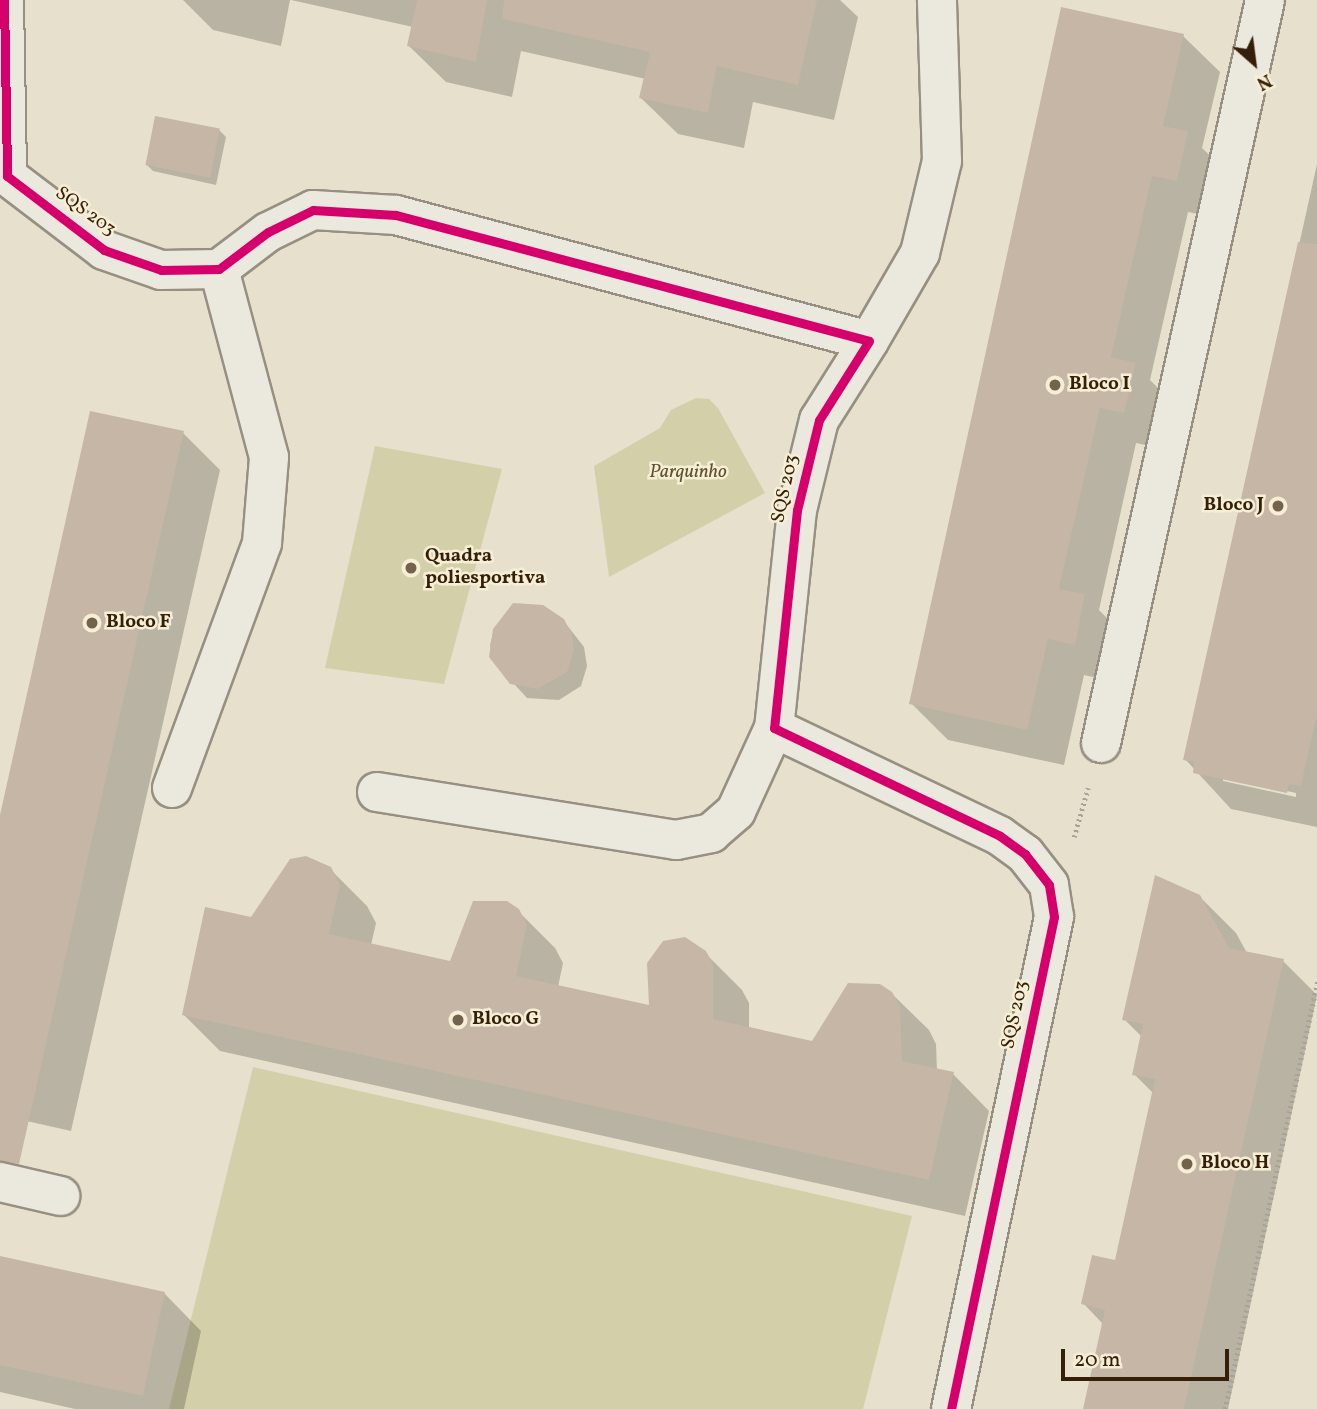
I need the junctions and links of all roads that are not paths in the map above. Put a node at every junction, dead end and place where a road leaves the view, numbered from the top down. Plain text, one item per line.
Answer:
1 (4, 0) edge
2 (937, 0) edge
3 (1265, 0) edge
4 (4, 178) edge
5 (219, 269) junction
6 (869, 341) junction
7 (774, 728) junction
8 (1101, 743) road end
9 (172, 788) dead end
10 (377, 792) dead end
11 (0, 1182) edge
12 (60, 1196) dead end
13 (951, 1409) edge

1 - 4 street, SQS 203
2 - 6 street, SQS 203
3 - 8 street
4 - 5 street, SQS 203
5 - 6 street
5 - 9 street
6 - 7 street, SQS 203
7 - 10 street, SQS 203
7 - 13 street, SQS 203
11 - 12 street

